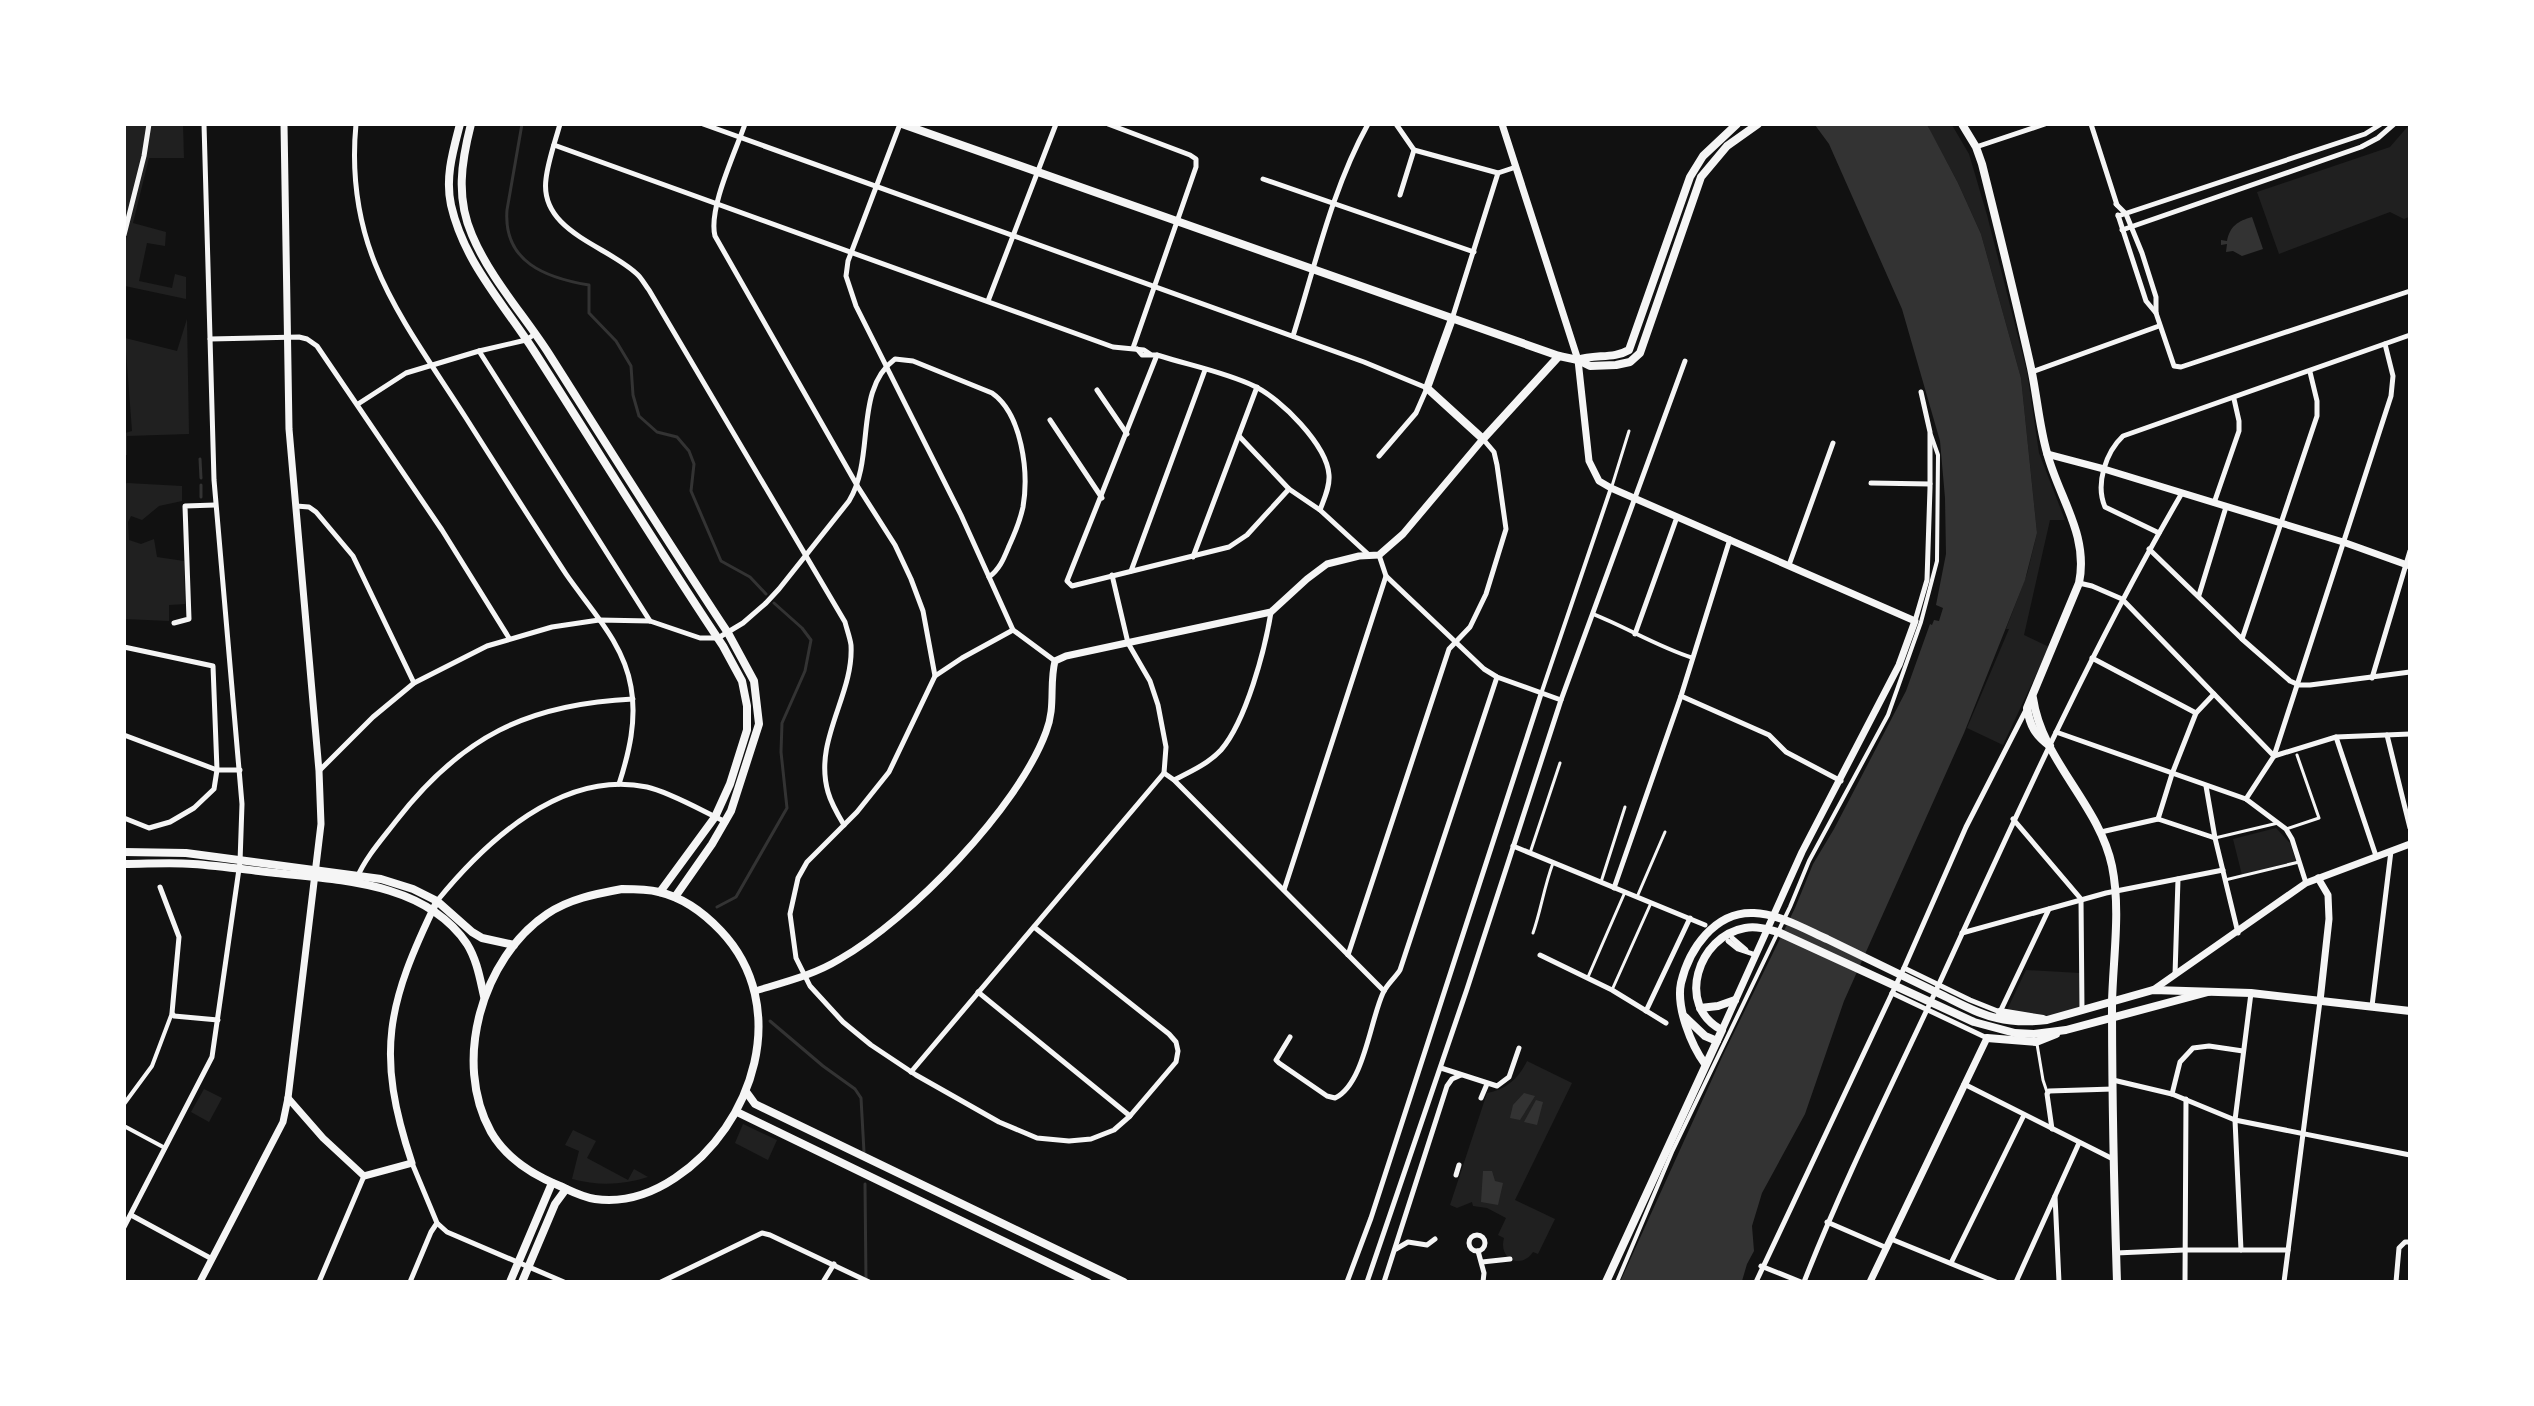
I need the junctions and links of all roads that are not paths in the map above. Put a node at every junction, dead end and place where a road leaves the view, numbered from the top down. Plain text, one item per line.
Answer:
1 (149, 124) edge
2 (204, 124) edge
3 (284, 124) edge
4 (356, 124) edge
5 (460, 124) edge
6 (471, 124) edge
7 (560, 124) edge
8 (703, 124) edge
9 (746, 124) edge
10 (901, 124) edge
11 (1056, 124) edge
12 (1108, 124) edge
13 (1368, 124) edge
14 (1395, 124) edge
15 (1502, 124) edge
16 (1737, 124) edge
17 (1758, 124) edge
18 (1962, 124) edge
19 (2045, 124) edge
20 (2091, 124) edge
21 (2381, 124) edge
22 (2394, 124) edge
23 (741, 138) junction
24 (555, 145) junction
25 (1976, 147) junction
26 (1414, 150) junction
27 (1516, 167) junction
28 (1037, 172) junction
29 (1498, 172) junction
30 (1263, 179) dead end
31 (876, 187) junction
32 (1400, 195) dead end
33 (717, 203) junction
34 (1334, 204) junction
35 (2116, 204) junction
36 (2126, 214) junction
37 (2118, 216) junction
38 (1178, 222) junction
39 (2132, 227) junction
40 (2122, 230) junction
41 (124, 235) edge
42 (1013, 238) junction
43 (852, 252) junction
44 (1474, 252) junction
45 (1314, 270) junction
46 (1155, 289) junction
47 (2409, 291) edge
48 (988, 301) junction
49 (2156, 313) junction
50 (1452, 319) junction
51 (2159, 326) junction
52 (535, 334) junction
53 (2409, 335) edge
54 (287, 336) junction
55 (1293, 336) junction
56 (210, 339) junction
57 (526, 340) junction
58 (2385, 344) junction
59 (1135, 349) junction
60 (479, 351) junction
61 (1157, 355) junction
62 (1559, 356) junction
63 (1578, 360) junction
64 (1685, 361) dead end
65 (431, 364) junction
66 (885, 367) junction
67 (1205, 370) junction
68 (2032, 372) junction
69 (2310, 372) junction
70 (1257, 387) junction
71 (1428, 388) junction
72 (1097, 390) dead end
73 (1921, 392) dead end
74 (2234, 399) junction
75 (358, 404) junction
76 (1050, 420) dead end
77 (1629, 431) dead end
78 (1930, 432) junction
79 (1126, 435) junction
80 (1239, 436) junction
81 (1483, 439) junction
82 (1833, 443) dead end
83 (2047, 454) junction
84 (1379, 456) dead end
85 (2104, 469) junction
86 (1871, 483) dead end
87 (1930, 484) junction
88 (858, 486) junction
89 (1611, 488) junction
90 (1289, 489) junction
91 (2182, 493) junction
92 (1102, 498) junction
93 (1636, 499) junction
94 (2214, 503) junction
95 (215, 504) junction
96 (296, 506) junction
97 (2226, 507) junction
98 (1320, 510) junction
99 (1677, 517) junction
100 (2282, 524) junction
101 (2158, 532) junction
102 (1730, 539) junction
103 (2343, 542) junction
104 (2149, 549) junction
105 (2409, 551) edge
106 (1369, 555) junction
107 (1379, 555) junction
108 (805, 556) junction
109 (1193, 557) junction
110 (1789, 565) junction
111 (2407, 565) edge
112 (1131, 571) junction
113 (1112, 575) junction
114 (1386, 576) junction
115 (989, 577) junction
116 (2079, 583) junction
117 (2199, 595) junction
118 (2122, 599) junction
119 (1271, 612) junction
120 (1593, 614) junction
121 (599, 620) junction
122 (650, 621) junction
123 (1915, 621) junction
124 (174, 623) dead end
125 (1013, 630) junction
126 (728, 633) junction
127 (1635, 634) junction
128 (718, 638) junction
129 (510, 639) junction
130 (2242, 639) junction
131 (1456, 642) junction
132 (1128, 643) junction
133 (124, 647) edge
134 (1693, 658) junction
135 (2092, 658) junction
136 (1055, 661) junction
137 (2409, 672) edge
138 (935, 676) junction
139 (1497, 677) junction
140 (2372, 678) junction
141 (414, 683) junction
142 (2299, 685) junction
143 (1541, 694) junction
144 (2214, 694) junction
145 (1681, 696) junction
146 (2032, 697) junction
147 (633, 699) junction
148 (1561, 700) junction
149 (2027, 708) junction
150 (2196, 713) junction
151 (2056, 732) junction
152 (2409, 734) edge
153 (124, 735) edge
154 (2387, 735) junction
155 (2336, 737) junction
156 (2050, 746) junction
157 (2297, 755) dead end
158 (2274, 756) junction
159 (1560, 763) dead end
160 (217, 770) junction
161 (240, 770) junction
162 (319, 771) junction
163 (1164, 773) junction
164 (2172, 774) junction
165 (1174, 780) junction
166 (1841, 781) junction
167 (619, 784) junction
168 (2206, 786) junction
169 (2246, 799) junction
170 (1625, 807) dead end
171 (715, 817) junction
172 (124, 818) edge
173 (2013, 819) junction
174 (2158, 819) junction
175 (726, 822) junction
176 (2280, 823) junction
177 (844, 825) junction
178 (2409, 828) edge
179 (2286, 829) junction
180 (1665, 832) dead end
181 (2101, 832) junction
182 (2215, 838) junction
183 (2409, 844) edge
184 (1513, 846) junction
185 (2391, 851) junction
186 (124, 852) edge
187 (1530, 853) junction
188 (2376, 856) junction
189 (1554, 862) junction
190 (2299, 862) junction
191 (124, 864) edge
192 (239, 866) junction
193 (2223, 870) junction
194 (315, 873) junction
195 (358, 874) junction
196 (2318, 878) junction
197 (2178, 879) junction
198 (2225, 880) junction
199 (1601, 882) junction
200 (2306, 883) junction
201 (355, 884) junction
202 (160, 887) dead end
203 (1614, 888) junction
204 (1284, 890) junction
205 (2115, 891) junction
206 (660, 892) junction
207 (1625, 892) junction
208 (675, 897) junction
209 (1637, 897) junction
210 (2081, 899) junction
211 (436, 901) junction
212 (1651, 903) junction
213 (2049, 909) junction
214 (432, 911) junction
215 (1034, 927) junction
216 (1533, 933) dead end
217 (1962, 933) junction
218 (2238, 933) junction
219 (1730, 940) dead end
220 (514, 945) junction
221 (1348, 955) junction
222 (1540, 955) dead end
223 (1756, 955) junction
224 (1904, 968) junction
225 (2175, 975) junction
226 (804, 977) junction
227 (1588, 977) junction
228 (1938, 985) junction
229 (1612, 990) junction
230 (2154, 990) junction
231 (755, 991) junction
232 (1384, 991) junction
233 (978, 992) junction
234 (2208, 992) junction
235 (1892, 993) junction
236 (2251, 993) junction
237 (484, 998) junction
238 (1735, 1000) junction
239 (2320, 1001) junction
240 (2112, 1003) junction
241 (2372, 1006) junction
242 (1700, 1008) junction
243 (1927, 1010) junction
244 (1646, 1011) junction
245 (2000, 1011) junction
246 (2082, 1011) junction
247 (2409, 1011) edge
248 (171, 1013) junction
249 (1684, 1017) junction
250 (2112, 1017) junction
251 (218, 1020) junction
252 (2047, 1020) junction
253 (1666, 1023) dead end
254 (1722, 1030) junction
255 (1290, 1037) dead end
256 (1987, 1038) junction
257 (2035, 1038) junction
258 (1717, 1041) junction
259 (1519, 1048) dead end
260 (2243, 1051) junction
261 (1705, 1064) junction
262 (1441, 1068) junction
263 (911, 1072) junction
264 (1461, 1075) junction
265 (2113, 1080) junction
266 (1487, 1084) junction
267 (1964, 1084) junction
268 (2113, 1089) junction
269 (2047, 1092) junction
270 (747, 1093) junction
271 (2172, 1094) junction
272 (288, 1098) junction
273 (1481, 1098) dead end
274 (2186, 1099) junction
275 (124, 1104) edge
276 (737, 1112) junction
277 (2024, 1114) junction
278 (1130, 1116) junction
279 (2235, 1120) junction
280 (124, 1126) edge
281 (2052, 1129) junction
282 (2302, 1135) junction
283 (2079, 1143) junction
284 (165, 1148) junction
285 (2409, 1155) edge
286 (2114, 1160) junction
287 (412, 1163) junction
288 (1459, 1165) dead end
289 (1456, 1175) dead end
290 (364, 1176) junction
291 (552, 1183) junction
292 (566, 1189) junction
293 (2055, 1194) junction
294 (128, 1216) edge
295 (1827, 1222) junction
296 (437, 1223) junction
297 (124, 1227) edge
298 (1435, 1239) dead end
299 (1891, 1239) junction
300 (2409, 1242) edge
301 (1887, 1248) junction
302 (1395, 1250) junction
303 (2184, 1250) junction
304 (2241, 1250) junction
305 (2288, 1250) junction
306 (1478, 1251) dead end
307 (2116, 1253) junction
308 (212, 1259) junction
309 (1510, 1259) dead end
310 (518, 1262) junction
311 (1482, 1262) junction
312 (1951, 1263) junction
313 (834, 1264) junction
314 (1761, 1266) junction
315 (528, 1267) junction
316 (680, 1274) junction
317 (867, 1280) edge
318 (200, 1281) edge
319 (319, 1281) edge
320 (410, 1281) edge
321 (510, 1281) edge
322 (522, 1281) edge
323 (564, 1281) edge
324 (661, 1281) edge
325 (684, 1281) edge
326 (824, 1281) edge
327 (1088, 1281) edge
328 (1124, 1281) edge
329 (1347, 1281) edge
330 (1367, 1281) edge
331 (1384, 1281) edge
332 (1482, 1281) edge
333 (1606, 1281) edge
334 (1617, 1281) edge
335 (1756, 1281) edge
336 (1802, 1281) edge
337 (1870, 1281) edge
338 (1996, 1281) edge
339 (2016, 1281) edge
340 (2059, 1281) edge
341 (2117, 1281) edge
342 (2185, 1281) edge
343 (2284, 1281) edge
344 (2396, 1281) edge

1 - 41 street
2 - 56 street
3 - 54 street
4 - 65 street
5 - 57 main road
6 - 52 main road
7 - 24 street
8 - 23 street
9 - 23 street
10 - 28 main road
10 - 31 street
11 - 28 street
12 - 38 street
13 - 34 street
14 - 26 street
15 - 27 street
16 - 63 main road
17 - 63 main road
18 - 25 main road
19 - 25 street
20 - 35 street
21 - 36 street
22 - 39 street
23 - 31 street
23 - 33 street
24 - 33 street
24 - 108 street
25 - 68 main road
26 - 29 street
26 - 32 street
27 - 29 street
27 - 63 street
28 - 38 main road
28 - 42 street
29 - 44 street
30 - 34 street
31 - 42 street
31 - 43 street
33 - 43 street
33 - 88 street
34 - 44 street
34 - 45 street
35 - 36 street
35 - 37 street
36 - 37 street
36 - 39 street
37 - 40 street
38 - 45 main road
38 - 46 street
39 - 40 street
39 - 49 street
40 - 49 street
42 - 46 street
42 - 48 street
43 - 48 street
43 - 66 street
44 - 50 street
45 - 50 main road
45 - 55 street
46 - 55 street
46 - 59 street
47 - 51 street
48 - 59 street
49 - 51 street
50 - 62 main road
50 - 71 main road
51 - 68 street
52 - 57 street
52 - 126 main road
53 - 58 street
54 - 56 street
54 - 75 street
54 - 96 street
55 - 71 street
56 - 95 street
57 - 60 street
57 - 128 main road
58 - 69 street
58 - 103 street
59 - 61 street
60 - 65 street
60 - 122 street
61 - 67 street
61 - 79 street
62 - 63 main road
62 - 81 main road
63 - 89 street
64 - 93 street
65 - 75 street
65 - 121 street
66 - 88 street
66 - 115 street
66 - 115 street
67 - 70 street
67 - 112 street
68 - 83 main road
69 - 74 street
69 - 100 street
70 - 80 street
70 - 98 street
71 - 81 main road
71 - 84 street
72 - 79 street
73 - 78 street
74 - 85 street
74 - 94 street
75 - 129 street
76 - 92 street
77 - 89 lane
78 - 87 street
78 - 334 street
79 - 92 street
80 - 90 street
80 - 109 street
81 - 107 street
81 - 131 street
82 - 110 street
83 - 85 street
83 - 116 main road
85 - 91 street
85 - 101 street
86 - 87 street
87 - 123 street
88 - 108 street
88 - 138 street
89 - 93 street
89 - 143 street
90 - 98 street
90 - 109 street
91 - 94 street
91 - 101 street
92 - 113 street
93 - 99 street
93 - 120 street
94 - 97 street
95 - 124 street
95 - 161 street
96 - 141 street
96 - 162 street
97 - 100 street
97 - 117 street
98 - 106 street
99 - 102 street
99 - 127 street
100 - 103 street
100 - 130 street
101 - 104 street
102 - 110 street
102 - 134 street
103 - 111 street
103 - 142 street
104 - 117 street
104 - 118 street
105 - 111 street
106 - 107 street
106 - 119 street
107 - 114 street
108 - 126 street
108 - 177 street
109 - 112 street
110 - 123 street
111 - 140 street
112 - 113 street
113 - 132 street
114 - 131 street
114 - 204 street
115 - 125 street
116 - 118 street
116 - 146 main road
117 - 130 street
118 - 135 street
118 - 144 street
119 - 132 street
119 - 165 street
120 - 127 street
120 - 148 street
121 - 122 street
121 - 129 street
121 - 147 street
122 - 128 street
123 - 166 street
125 - 136 street
125 - 138 street
126 - 128 street
126 - 175 main road
127 - 134 street
128 - 171 main road
129 - 141 street
130 - 142 street
131 - 139 street
131 - 221 street
132 - 136 street
132 - 163 street
133 - 160 street
134 - 145 street
135 - 150 street
135 - 151 street
136 - 226 street
137 - 140 street
138 - 177 street
139 - 143 street
139 - 232 street
140 - 142 street
141 - 162 street
142 - 158 street
143 - 148 street
143 - 329 street
144 - 150 street
144 - 158 street
145 - 166 street
145 - 203 street
146 - 149 main road
146 - 156 main road
147 - 167 street
147 - 195 street
148 - 184 street
149 - 156 main road
149 - 224 street
150 - 164 street
151 - 156 street
151 - 164 street
152 - 154 street
153 - 160 street
154 - 155 street
154 - 178 street
155 - 158 street
155 - 188 street
156 - 173 street
156 - 181 main road
157 - 179 lane
158 - 169 street
159 - 187 lane
160 - 161 street
160 - 172 street
161 - 192 street
162 - 194 street
163 - 165 street
163 - 215 street
164 - 168 street
164 - 174 street
165 - 204 street
166 - 223 street
167 - 171 street
167 - 211 street
168 - 169 street
168 - 182 street
169 - 176 street
170 - 199 lane
171 - 175 street
171 - 206 main road
173 - 210 street
173 - 217 street
174 - 181 street
174 - 182 street
175 - 208 main road
176 - 179 street
176 - 182 lane
177 - 226 street
179 - 190 street
180 - 209 lane
181 - 205 main road
182 - 193 street
183 - 185 street
184 - 187 street
184 - 262 street
185 - 188 street
185 - 241 street
186 - 192 main road
187 - 189 street
188 - 196 street
189 - 199 street
189 - 216 lane
190 - 198 lane
190 - 200 street
191 - 192 main road
192 - 194 main road
192 - 251 street
193 - 197 street
193 - 198 street
194 - 195 main road
194 - 201 main road
194 - 272 street
195 - 201 street
195 - 211 main road
196 - 200 street
196 - 239 street
197 - 205 street
197 - 225 street
198 - 218 street
199 - 203 street
200 - 218 street
201 - 214 main road
202 - 248 street
203 - 207 street
204 - 221 street
205 - 210 street
205 - 240 main road
206 - 208 main road
206 - 220 main road
207 - 209 street
207 - 227 lane
208 - 231 main road
209 - 212 street
210 - 213 street
210 - 246 street
211 - 214 street
211 - 220 main road
212 - 229 lane
212 - 244 street
213 - 217 street
213 - 245 street
214 - 237 main road
214 - 287 street
215 - 233 street
215 - 278 street
217 - 228 street
218 - 225 street
219 - 223 street
220 - 237 main road
221 - 232 street
222 - 227 street
223 - 238 street
224 - 228 street
224 - 235 street
225 - 230 street
226 - 231 street
226 - 263 street
227 - 229 street
228 - 243 street
228 - 245 street
229 - 244 street
230 - 234 main road
230 - 240 main road
231 - 270 main road
232 - 255 street
233 - 263 street
233 - 278 street
234 - 236 main road
234 - 250 main road
235 - 243 street
235 - 314 street
236 - 239 main road
236 - 260 street
237 - 291 main road
238 - 242 main road
238 - 254 street
239 - 241 main road
239 - 282 street
240 - 246 main road
240 - 250 main road
241 - 247 main road
242 - 254 main road
242 - 257 main road
243 - 256 street
243 - 295 street
244 - 253 street
245 - 252 main road
246 - 252 main road
248 - 251 street
248 - 275 street
249 - 252 main road
249 - 258 main road
249 - 261 main road
250 - 257 main road
250 - 265 main road
251 - 284 street
254 - 258 main road
256 - 257 main road
256 - 267 street
257 - 269 lane
258 - 261 main road
259 - 266 street
260 - 271 street
260 - 279 street
261 - 333 main road
262 - 264 street
262 - 330 street
263 - 278 street
264 - 266 street
264 - 302 street
265 - 268 main road
265 - 271 street
266 - 273 street
267 - 277 street
267 - 299 street
268 - 269 street
268 - 286 main road
269 - 281 street
270 - 276 main road
270 - 328 main road
271 - 274 street
272 - 290 street
272 - 308 street
274 - 279 street
274 - 303 street
276 - 292 main road
276 - 327 main road
277 - 281 street
277 - 312 street
279 - 282 street
279 - 304 street
280 - 284 street
281 - 283 street
282 - 285 street
282 - 305 street
283 - 286 street
283 - 293 street
284 - 294 street
286 - 307 main road
287 - 290 street
287 - 296 street
288 - 289 street
290 - 319 street
291 - 292 main road
291 - 310 main road
292 - 315 main road
293 - 339 street
293 - 340 street
294 - 297 street
294 - 308 street
295 - 301 street
295 - 336 street
296 - 310 street
296 - 320 street
298 - 302 street
299 - 301 street
299 - 312 street
300 - 344 street
301 - 337 street
302 - 331 street
303 - 304 street
303 - 307 street
303 - 342 street
304 - 305 street
305 - 343 street
306 - 311 street
307 - 341 main road
308 - 318 street
309 - 311 street
310 - 315 street
310 - 321 main road
311 - 332 street
312 - 338 street
313 - 316 street
313 - 317 street
313 - 326 street
314 - 335 street
314 - 336 street
315 - 322 main road
315 - 323 street
316 - 324 street
316 - 325 street

